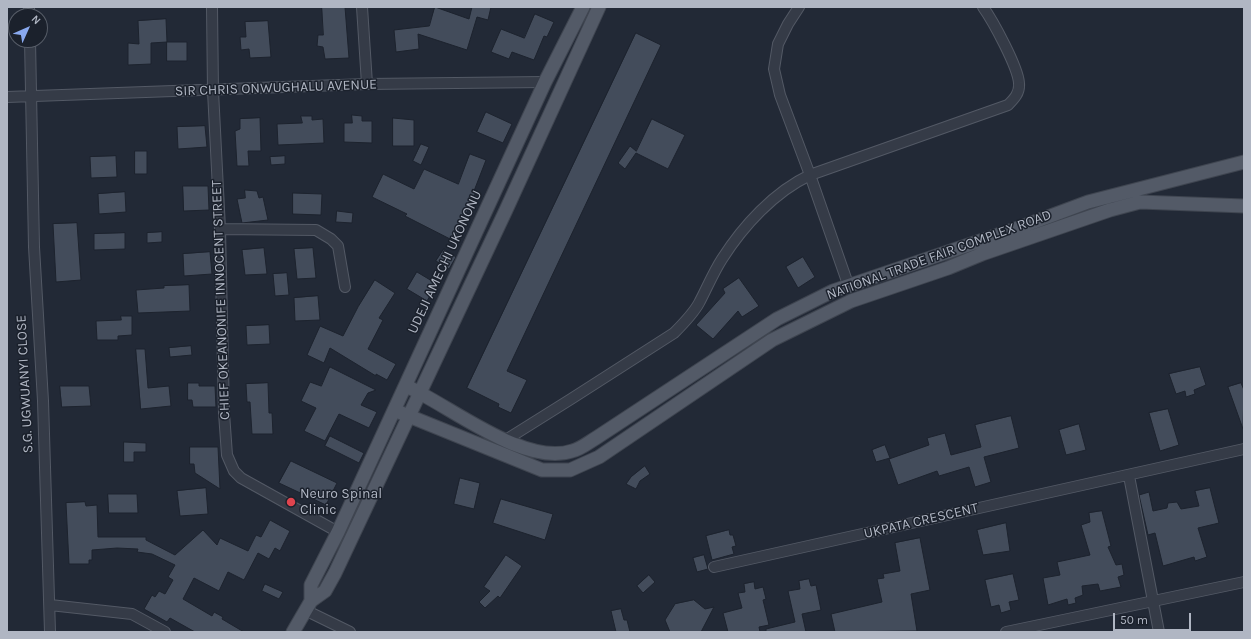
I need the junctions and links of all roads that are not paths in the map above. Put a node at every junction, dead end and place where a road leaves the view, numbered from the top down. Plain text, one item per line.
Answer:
1 (212, 7) edge
2 (362, 7) edge
3 (583, 7) edge
4 (599, 7) edge
5 (799, 7) edge
6 (983, 7) edge
7 (30, 48) edge
8 (545, 82) junction
9 (367, 84) junction
10 (213, 91) junction
11 (31, 97) junction
12 (7, 98) edge
13 (1244, 162) edge
14 (810, 175) junction
15 (1244, 206) edge
16 (220, 229) junction
17 (345, 287) dead end
18 (849, 287) junction
19 (406, 386) junction
20 (419, 392) junction
21 (394, 410) junction
22 (407, 417) junction
23 (504, 440) junction
24 (1244, 449) edge
25 (1129, 476) junction
26 (338, 532) junction
27 (714, 568) dead end
28 (1244, 582) edge
29 (1152, 600) junction
30 (308, 605) junction
31 (50, 606) junction
32 (1012, 631) edge
33 (50, 632) edge
34 (165, 632) edge
35 (293, 632) edge
36 (350, 632) edge
37 (1159, 632) edge

1 - 10 street, CHIEF OKEANONIFE INNOCENT STREET
2 - 9 street
3 - 8 main road, UDEJI AMECHI UKONONU
4 - 20 main road
5 - 14 street
6 - 14 street
7 - 11 street, S.G. UGWUANYI CLOSE
8 - 9 street, SIR CHRIS ONWUGHALU AVENUE
8 - 19 main road, UDEJI AMECHI UKONONU
9 - 10 street, SIR CHRIS ONWUGHALU AVENUE
10 - 11 street, SIR CHRIS ONWUGHALU AVENUE
10 - 16 street, CHIEF OKEANONIFE INNOCENT STREET
11 - 12 street, SIR CHRIS ONWUGHALU AVENUE
11 - 31 street, S.G. UGWUANYI CLOSE
13 - 18 main road, NATIONAL TRADE FAIR COMPLEX ROAD
14 - 18 street
14 - 23 street
15 - 22 main road, NATIONAL TRADE FAIR COMPLEX ROAD
16 - 17 street
16 - 26 street, CHIEF OKEANONIFE INNOCENT STREET
18 - 23 main road, NATIONAL TRADE FAIR COMPLEX ROAD
19 - 20 main road, NATIONAL TRADE FAIR COMPLEX ROAD
19 - 21 main road, UDEJI AMECHI UKONONU
20 - 22 main road
20 - 23 main road, NATIONAL TRADE FAIR COMPLEX ROAD
21 - 22 main road, NATIONAL TRADE FAIR COMPLEX ROAD
21 - 26 main road, UDEJI AMECHI UKONONU
22 - 30 main road
24 - 25 street, UKPATA CRESCENT
25 - 27 street, UKPATA CRESCENT
25 - 29 street
26 - 30 main road, UDEJI AMECHI UKONONU
28 - 29 street
29 - 32 street
29 - 37 street
30 - 35 main road
30 - 36 street
31 - 33 street, S.G. UGWUANYI CLOSE
31 - 34 street

